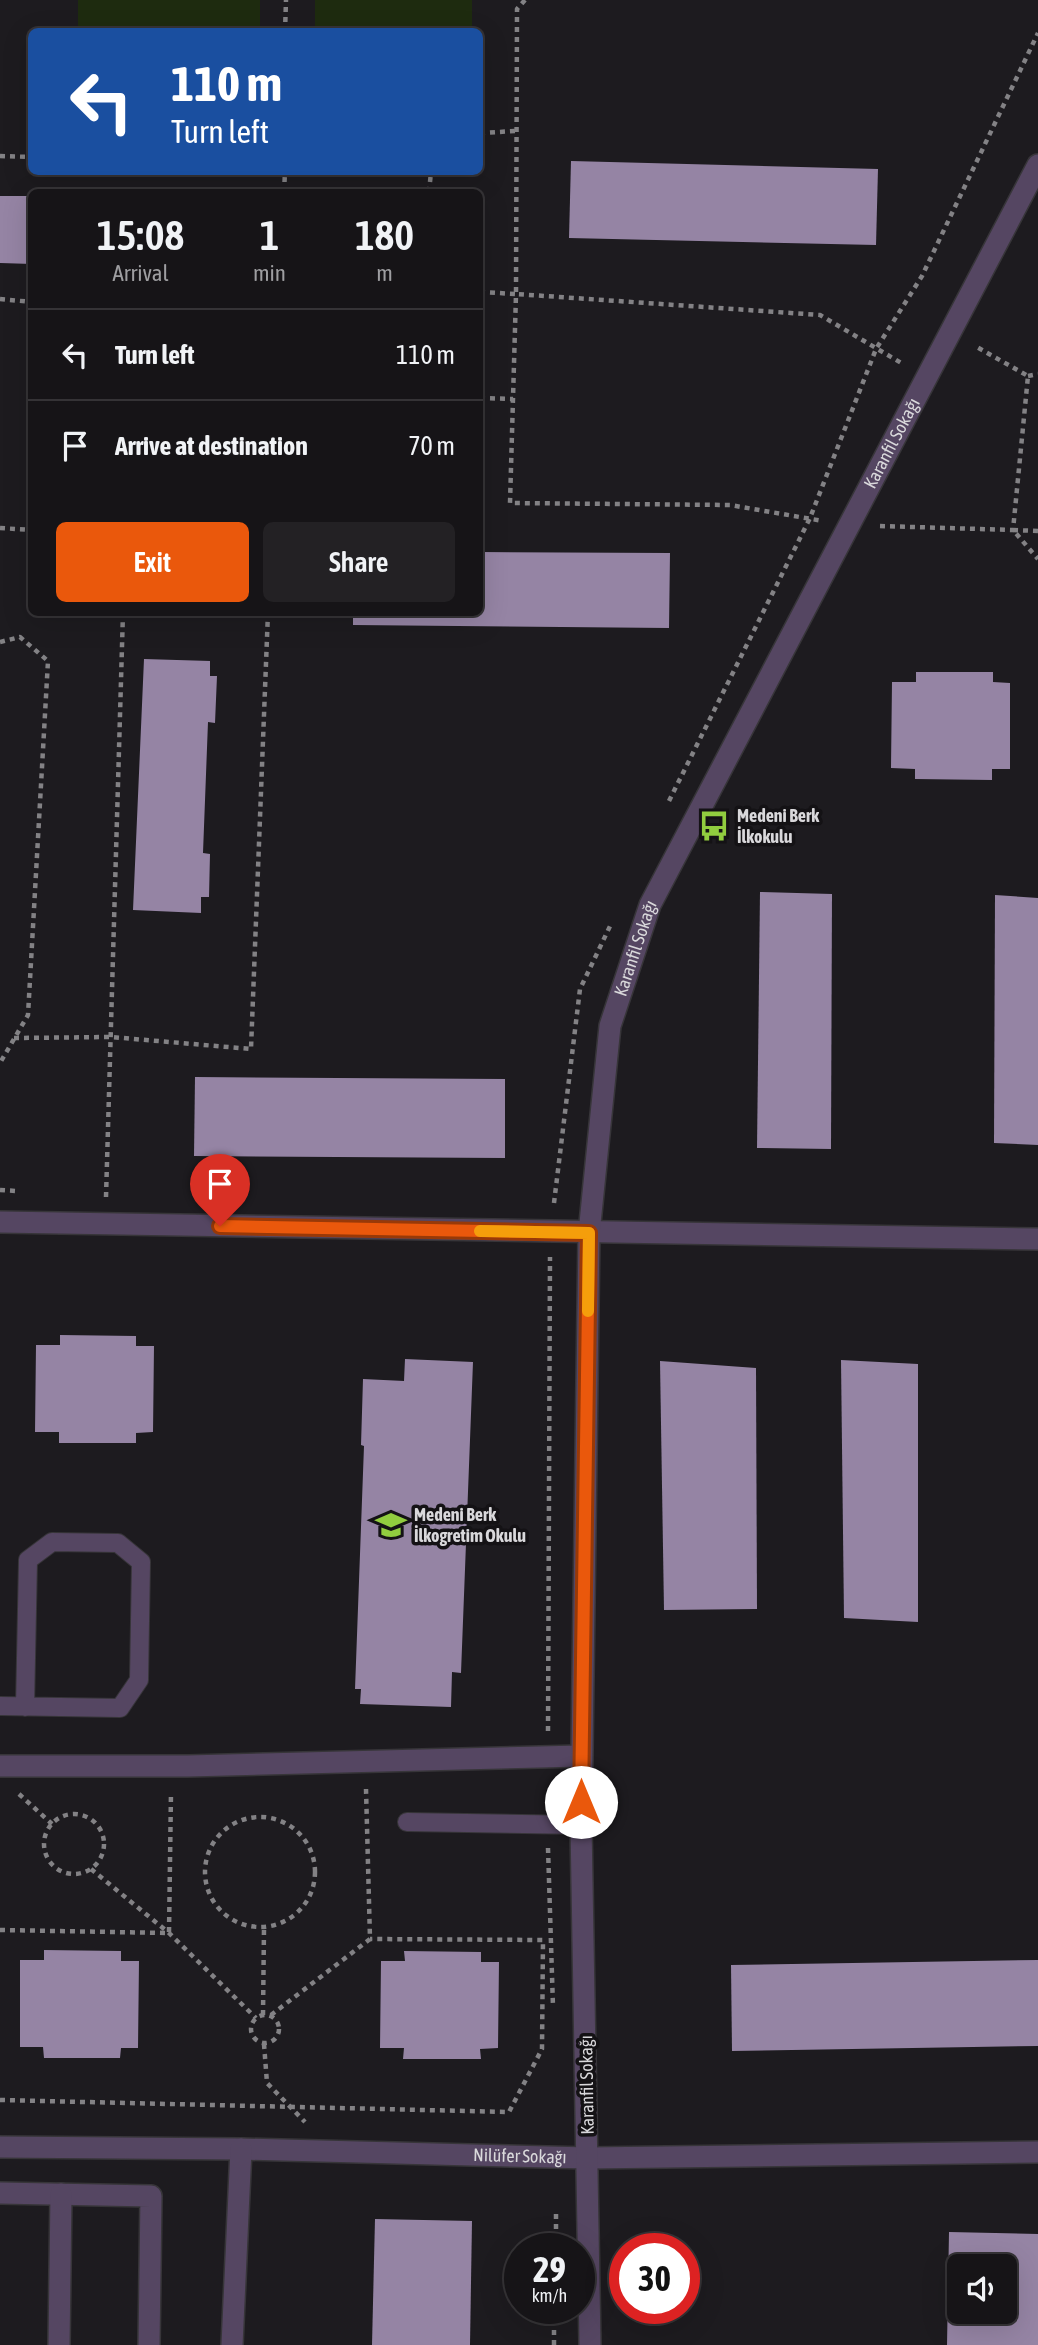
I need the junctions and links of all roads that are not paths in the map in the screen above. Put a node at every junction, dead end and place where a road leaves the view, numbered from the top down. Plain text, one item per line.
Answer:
1 (1038, 165) edge
2 (0, 1222) edge
3 (589, 1233) junction
4 (1038, 1239) edge
5 (0, 1706) edge
6 (25, 1707) junction
7 (581, 1756) junction
8 (0, 1766) edge
9 (407, 1822) dead end
10 (581, 1825) junction
11 (0, 2147) edge
12 (241, 2149) junction
13 (1038, 2152) edge
14 (588, 2158) junction
15 (0, 2193) edge
16 (61, 2194) junction
17 (59, 2345) edge
18 (149, 2345) edge
19 (232, 2345) edge
20 (590, 2345) edge

1 - 3 street, Karanfil Sokağı
2 - 3 street
3 - 4 street
3 - 7 street, Karanfil Sokağı
5 - 6 lane
6 - 6 lane
7 - 8 street
7 - 10 street, Karanfil Sokağı
9 - 10 lane
10 - 14 street, Karanfil Sokağı
11 - 12 street, Nilüfer Sokağı
12 - 14 street, Nilüfer Sokağı
12 - 19 street
13 - 14 street, Nilüfer Sokağı
14 - 20 street, Karanfil Sokağı
15 - 16 street
16 - 17 street
16 - 18 street

